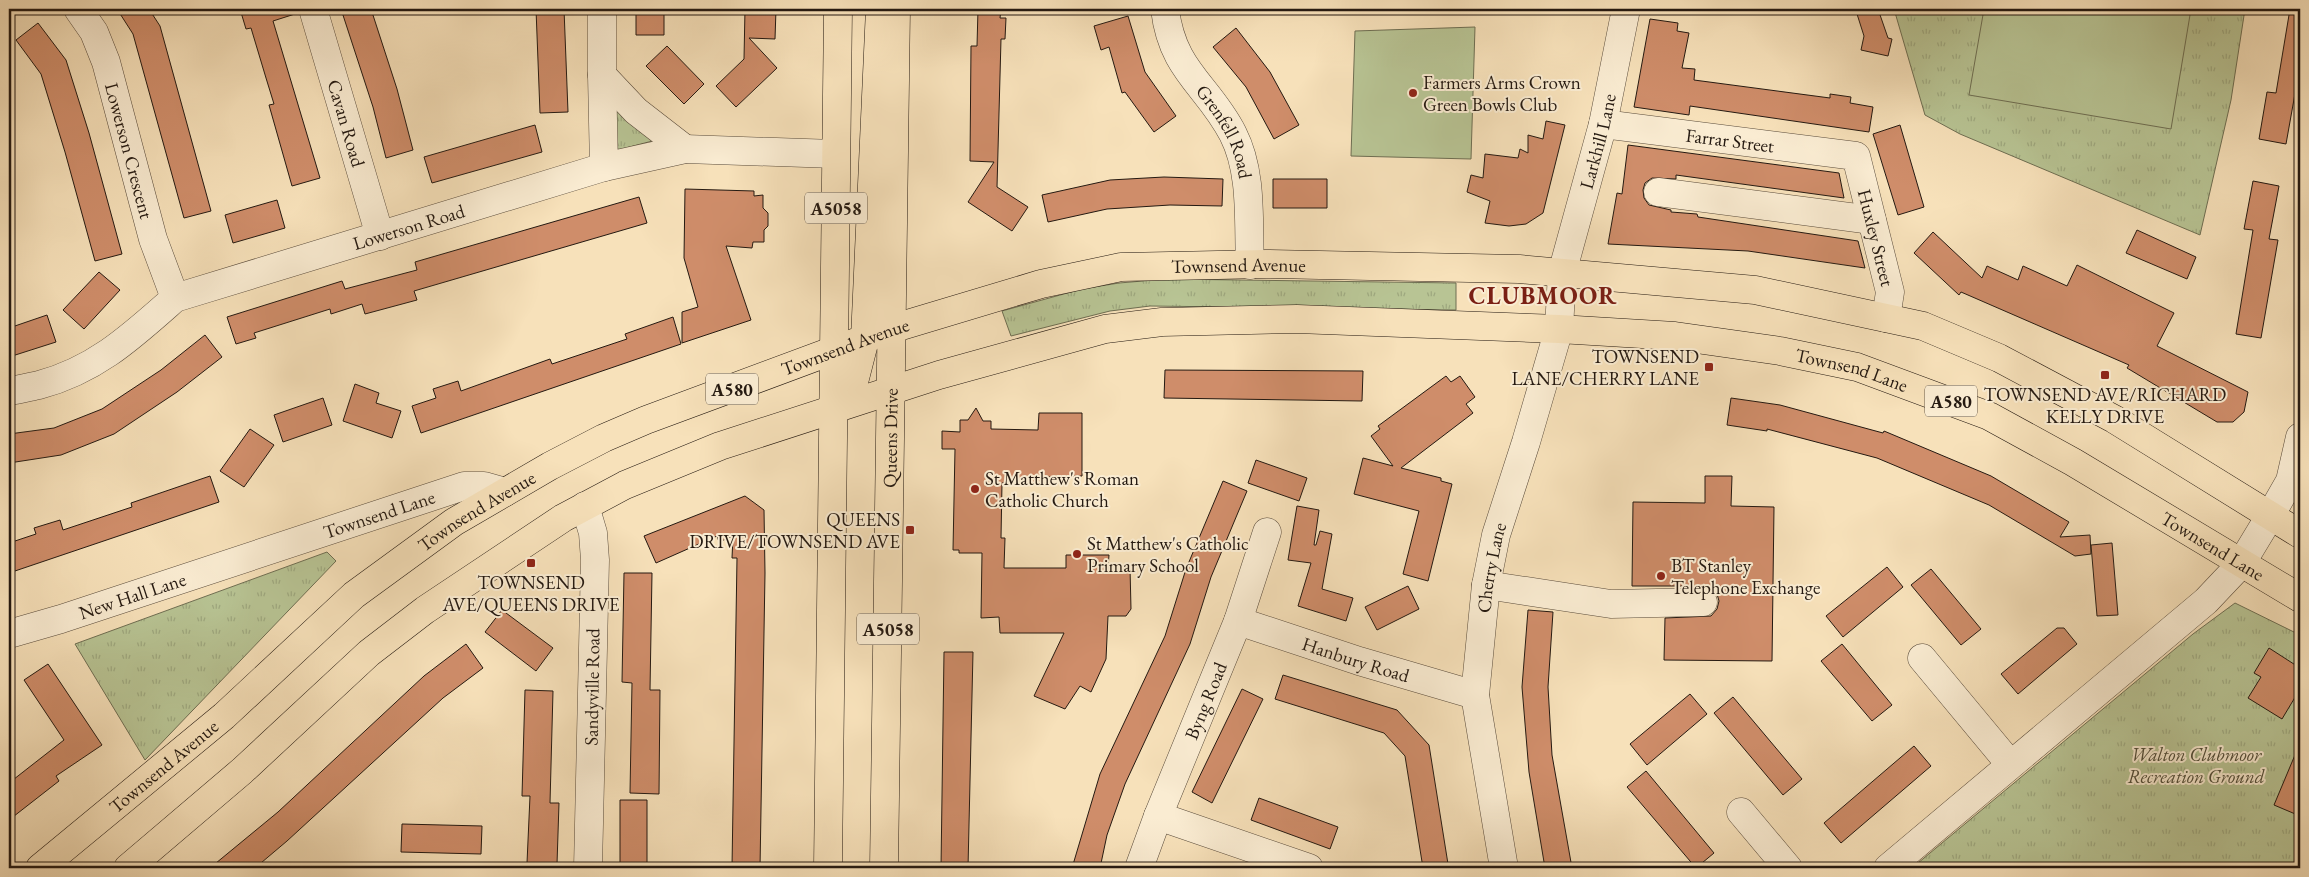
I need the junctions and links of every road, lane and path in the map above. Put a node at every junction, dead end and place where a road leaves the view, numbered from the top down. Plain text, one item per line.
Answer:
1 (78, 9) edge
2 (313, 9) edge
3 (602, 9) edge
4 (838, 9) edge
5 (880, 9) edge
6 (896, 9) edge
7 (1165, 9) edge
8 (1626, 9) edge
9 (602, 75) junction
10 (1603, 124) junction
11 (684, 149) junction
12 (836, 154) junction
13 (1856, 156) joint
14 (604, 167) junction
15 (1658, 192) dead end
16 (1872, 220) junction
17 (380, 236) junction
18 (1250, 265) junction
19 (1562, 273) junction
20 (174, 298) junction
21 (1886, 318) junction
22 (891, 329) junction
23 (1559, 329) junction
24 (865, 339) junction
25 (835, 350) junction
26 (892, 390) junction
27 (9, 391) edge
28 (835, 407) junction
29 (2300, 437) edge
30 (504, 492) junction
31 (585, 506) junction
32 (2270, 516) junction
33 (1267, 532) dead end
34 (2300, 534) edge
35 (253, 554) joint
36 (2241, 564) junction
37 (1486, 584) junction
38 (2300, 598) edge
39 (1703, 602) dead end
40 (1238, 621) junction
41 (9, 634) edge
42 (1922, 658) dead end
43 (1475, 695) junction
44 (2010, 764) junction
45 (1741, 812) dead end
46 (1158, 816) junction
47 (40, 868) edge
48 (128, 868) edge
49 (588, 868) edge
50 (828, 868) edge
51 (884, 868) edge
52 (1139, 868) edge
53 (1309, 868) edge
54 (1504, 868) edge
55 (1788, 868) edge
56 (1888, 868) edge

1 - 20 street, Lowerson Crescent
2 - 17 street, Cavan Road
3 - 9 street
4 - 12 main road, A5058
5 - 24 main road
6 - 22 main road, Queens Drive / A5058
7 - 18 street, Grenfell Road
8 - 10 street, Larkhill Lane
9 - 11 street
9 - 14 street
10 - 13 street, Farrar Street
10 - 19 street, Larkhill Lane
11 - 12 street, Lowerson Road
11 - 14 street, Lowerson Road
12 - 25 main road, A5058
13 - 16 street, Huxley Street
14 - 17 street, Lowerson Road
15 - 16 street
16 - 21 street, Huxley Street
17 - 20 street, Lowerson Road
18 - 19 main road, Townsend Avenue / A580
18 - 22 main road, Townsend Avenue / A580
19 - 21 main road, A580
19 - 23 street, Cherry Lane
20 - 27 street, Lowerson Road
21 - 32 main road, A580
22 - 24 main road, Townsend Avenue / A580
22 - 26 main road, Queens Drive / A5058
23 - 26 main road, A580
23 - 36 main road, Townsend Lane / A580
23 - 37 street, Cherry Lane
24 - 25 main road, Townsend Avenue / A580
24 - 28 main road
25 - 28 main road, A5058
25 - 30 main road, Townsend Avenue / A580
26 - 28 main road, A580
26 - 51 main road, Queens Drive / A5058
28 - 31 main road, A580
28 - 50 main road, A5058
29 - 32 street
30 - 35 street, Townsend Lane
30 - 47 main road, Townsend Avenue / A580
31 - 48 main road, A580
31 - 49 street, Sandyville Road
32 - 34 main road, A580
32 - 36 street
33 - 40 street, Byng Road
35 - 41 street, New Hall Lane
36 - 38 main road, Townsend Lane / A580
36 - 44 street
37 - 39 street
37 - 43 street, Cherry Lane
40 - 43 street, Hanbury Road
40 - 46 street, Byng Road
42 - 44 street
43 - 54 street, Cherry Lane
44 - 56 street
45 - 55 street
46 - 52 street, Byng Road
46 - 53 street

